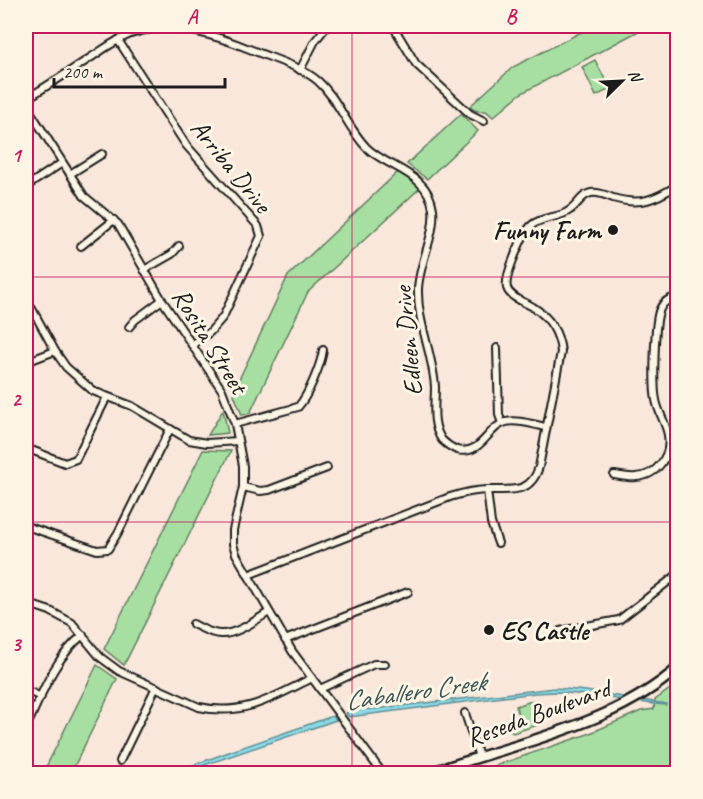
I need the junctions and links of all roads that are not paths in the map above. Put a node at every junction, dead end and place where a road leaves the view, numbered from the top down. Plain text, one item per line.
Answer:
1 (327, 26) edge
2 (393, 26) edge
3 (118, 40) junction
4 (300, 70) junction
5 (26, 99) edge
6 (26, 105) edge
7 (484, 121) dead end
8 (102, 154) dead end
9 (62, 163) junction
10 (70, 174) junction
11 (678, 185) edge
12 (26, 190) edge
13 (114, 220) junction
14 (81, 246) dead end
15 (179, 246) dead end
16 (144, 270) junction
17 (678, 297) edge
18 (26, 298) edge
19 (162, 300) junction
20 (129, 327) dead end
21 (192, 345) junction
22 (497, 348) dead end
23 (323, 350) dead end
24 (55, 351) junction
25 (26, 362) edge
26 (107, 397) junction
27 (502, 423) junction
28 (235, 424) junction
29 (546, 427) junction
30 (170, 429) junction
31 (238, 441) junction
32 (26, 448) edge
33 (665, 457) junction
34 (678, 462) edge
35 (327, 468) dead end
36 (614, 475) dead end
37 (243, 487) junction
38 (487, 489) junction
39 (26, 526) edge
40 (498, 543) dead end
41 (678, 574) edge
42 (248, 575) junction
43 (408, 592) dead end
44 (26, 603) edge
45 (269, 612) junction
46 (193, 624) dead end
47 (560, 631) dead end
48 (83, 635) junction
49 (285, 640) junction
50 (385, 664) dead end
51 (678, 668) edge
52 (312, 678) junction
53 (156, 687) junction
54 (320, 688) junction
55 (26, 690) edge
56 (41, 698) junction
57 (465, 713) dead end
58 (26, 728) edge
59 (479, 757) junction
60 (120, 761) dead end
61 (383, 774) edge
62 (425, 774) edge

1 - 4 street
2 - 7 street
3 - 4 street
3 - 5 street
3 - 21 street, Arriba Drive
4 - 27 street, Edleen Drive
6 - 9 street, Rosita Street
8 - 10 street
9 - 10 street, Rosita Street
9 - 12 street
10 - 13 street, Rosita Street
11 - 29 street
13 - 14 street
13 - 16 street, Rosita Street
15 - 16 street
16 - 19 street, Rosita Street
17 - 33 street
18 - 24 street
19 - 20 street
19 - 21 street, Rosita Street
21 - 28 street, Rosita Street
22 - 27 street
23 - 28 street
24 - 25 street
24 - 26 street
26 - 30 street
26 - 32 street
27 - 29 street
28 - 31 street, Rosita Street
29 - 38 street
30 - 31 street
30 - 39 street
31 - 37 street, Rosita Street
33 - 34 street
33 - 36 street
35 - 37 street
37 - 42 street, Rosita Street
38 - 40 street
38 - 42 street
41 - 47 street
42 - 45 street, Rosita Street
43 - 49 street
44 - 48 street
45 - 46 street
45 - 49 street, Rosita Street
48 - 53 street
48 - 56 street
49 - 52 street, Rosita Street
50 - 54 street
51 - 59 main road, Reseda Boulevard
52 - 53 street
52 - 54 street, Rosita Street
53 - 60 street
54 - 61 street, Rosita Street
55 - 56 street
56 - 58 street
57 - 59 street
59 - 62 main road, Reseda Boulevard

